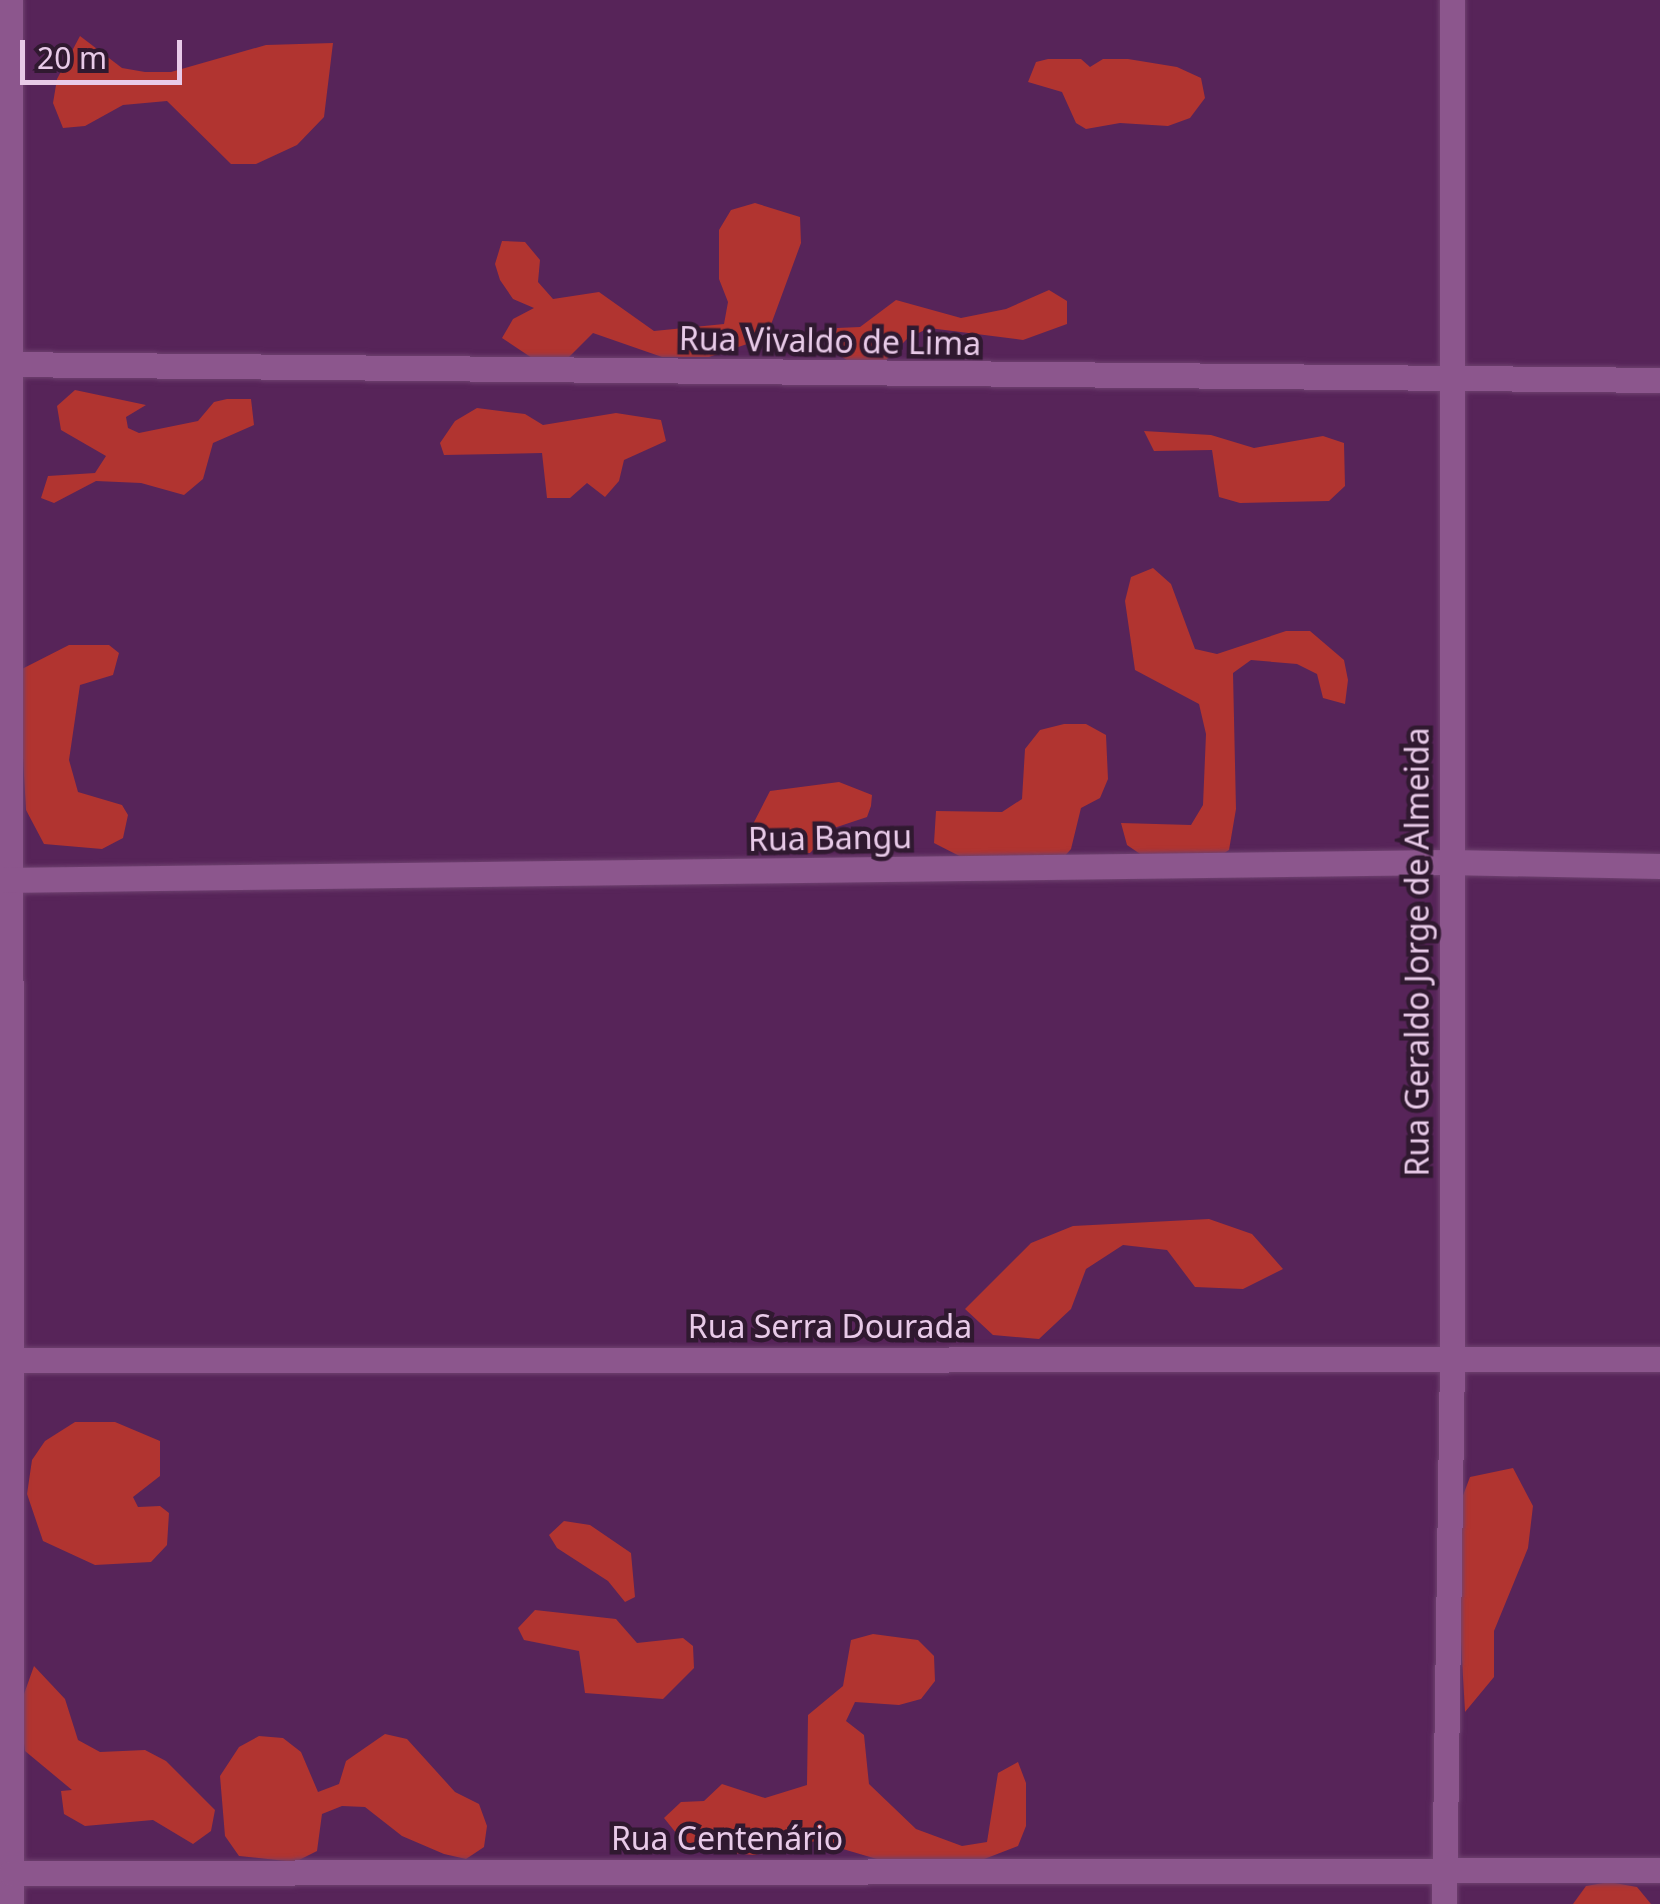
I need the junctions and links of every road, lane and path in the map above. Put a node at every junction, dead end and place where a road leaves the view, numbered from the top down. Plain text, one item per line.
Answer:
1 (10, 0) edge
2 (1452, 0) edge
3 (4, 364) edge
4 (1450, 380) junction
5 (1660, 380) edge
6 (1447, 862) junction
7 (1660, 866) edge
8 (5, 880) edge
9 (1452, 1358) junction
10 (1660, 1359) edge
11 (5, 1360) edge
12 (1444, 1868) junction
13 (1660, 1870) edge
14 (11, 1873) junction
15 (11, 1904) edge
16 (1444, 1904) edge

1 - 3 street
2 - 4 street, Rua Geraldo Jorge de Almeida
3 - 4 street, Rua Vivaldo de Lima
3 - 8 street
4 - 5 street, Rua Vivaldo de Lima
4 - 6 street, Rua Geraldo Jorge de Almeida
6 - 7 street, Rua Bangu
6 - 8 street, Rua Bangu
6 - 9 street, Rua Geraldo Jorge de Almeida
8 - 11 street
9 - 10 street, Rua Serra Dourada
9 - 11 street, Rua Serra Dourada
9 - 12 street, Rua Geraldo Jorge de Almeida
11 - 14 street
12 - 13 street, Rua Centenário
12 - 14 street, Rua Centenário
12 - 16 street, Rua Geraldo Jorge de Almeida
14 - 15 street

